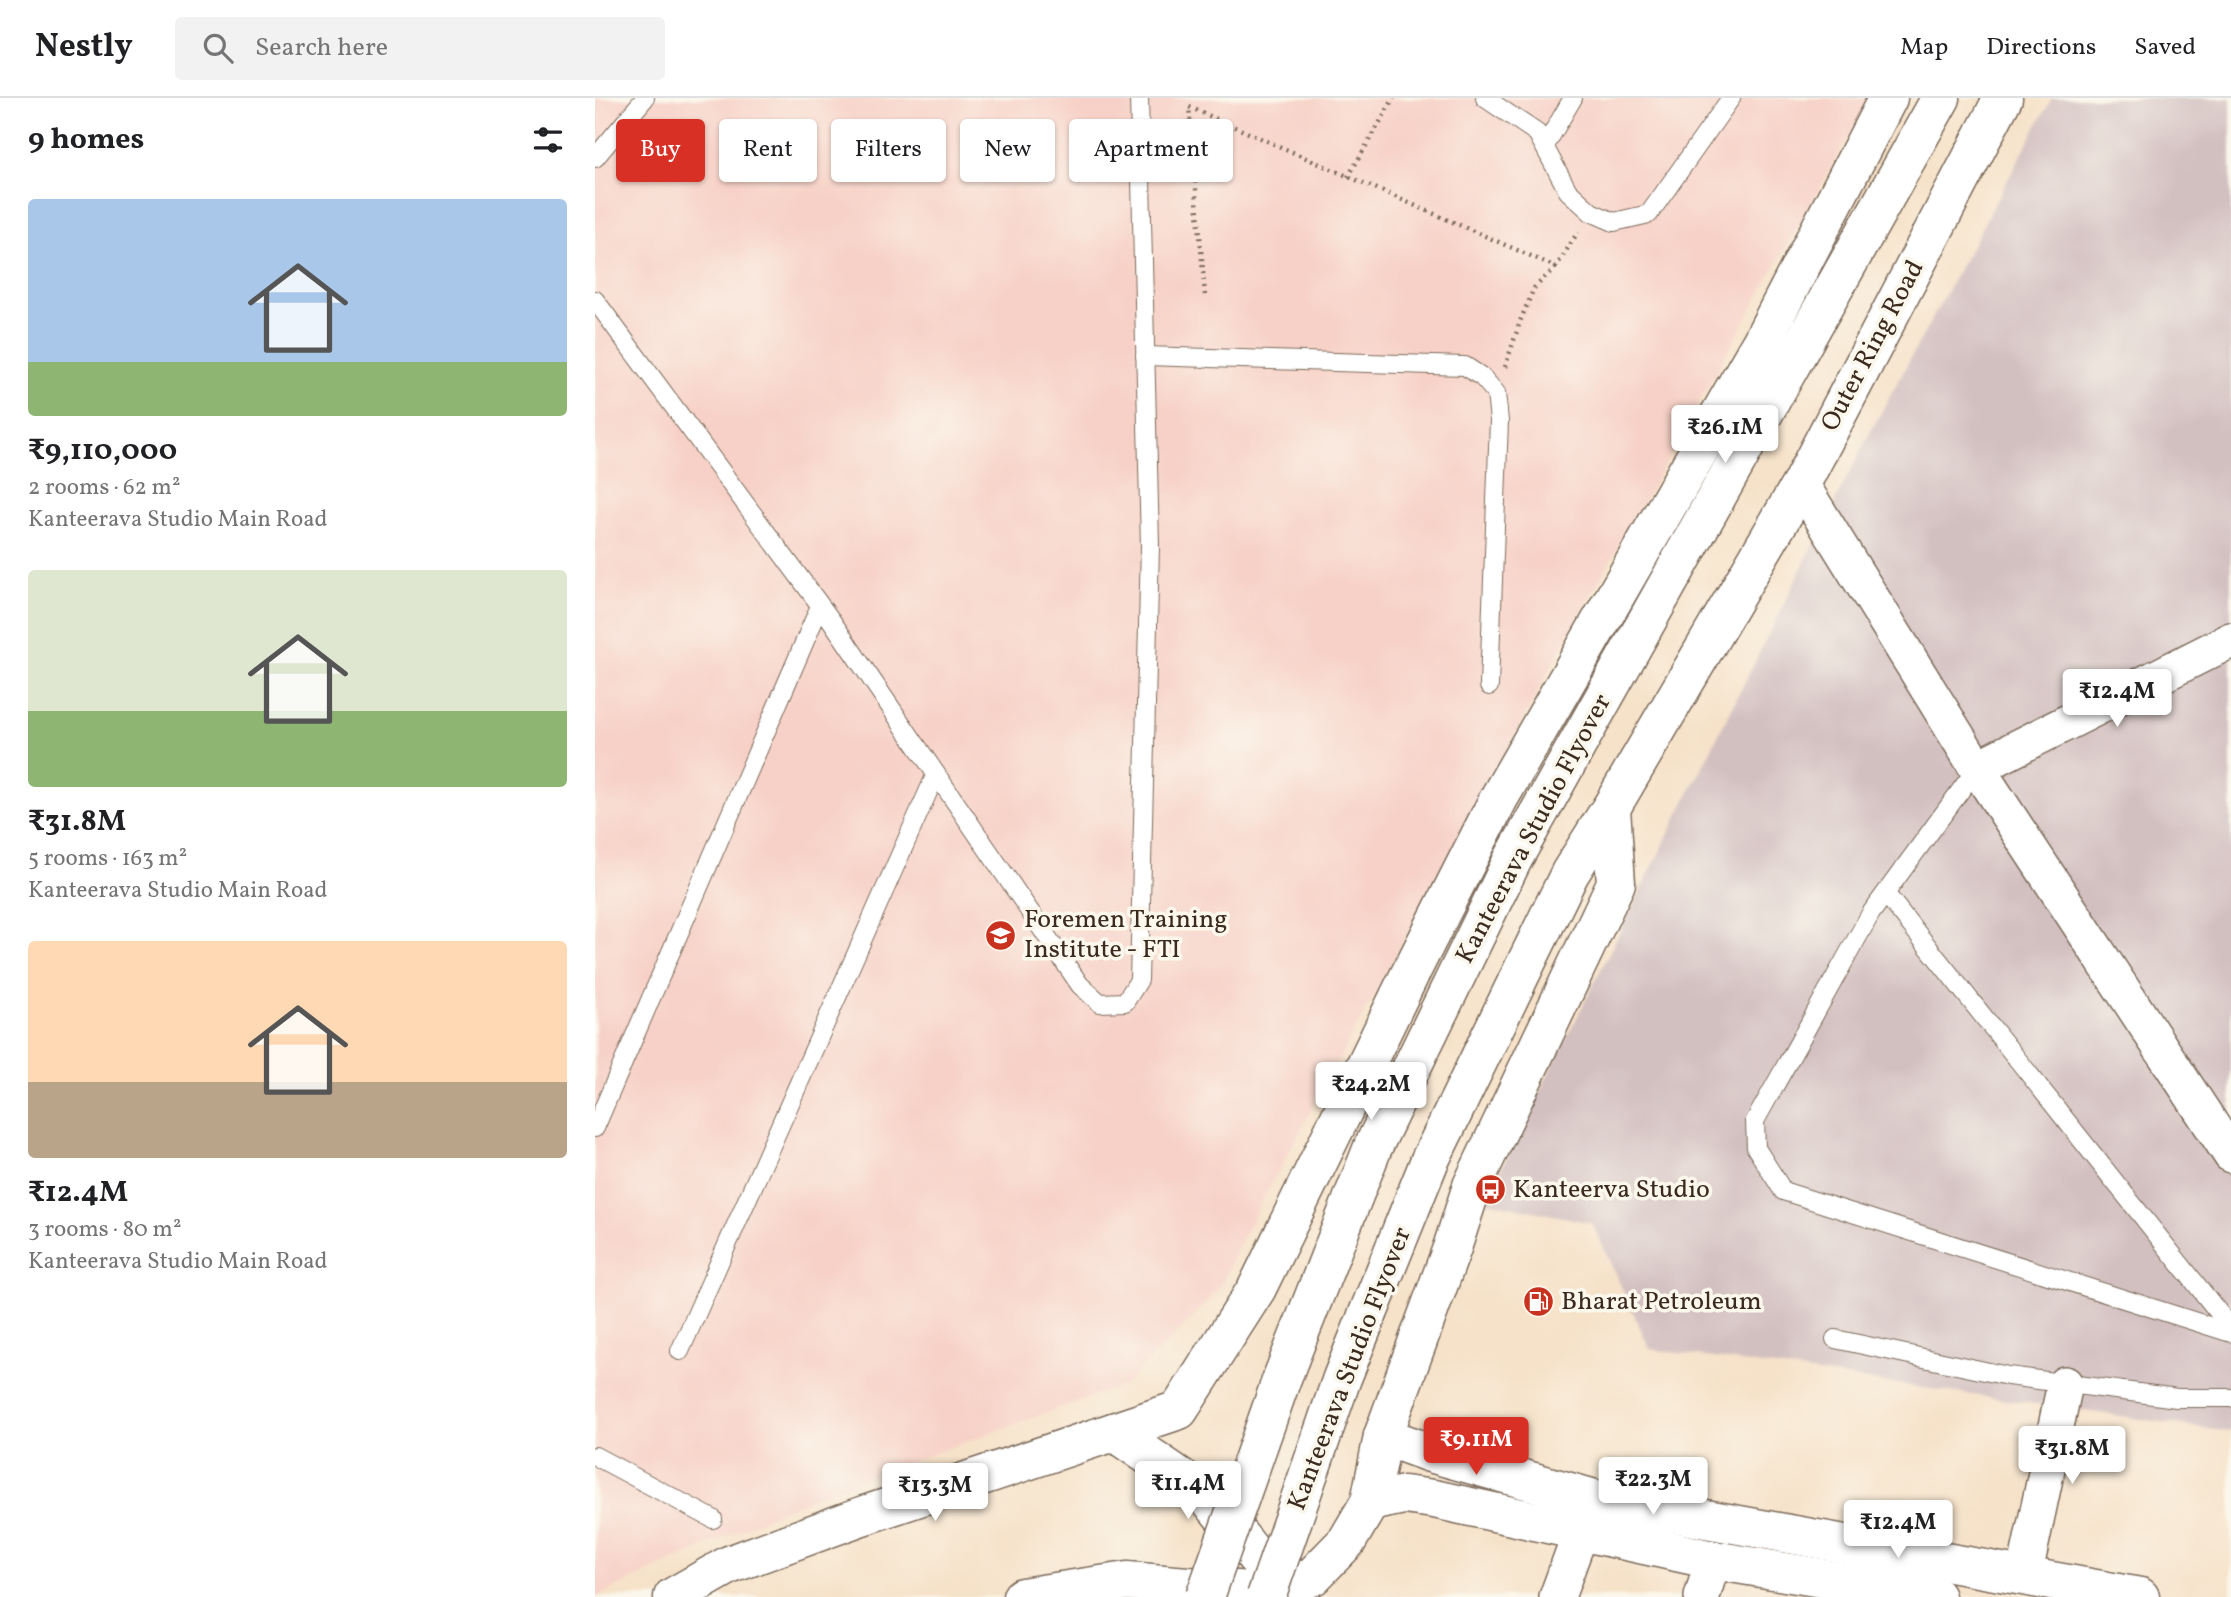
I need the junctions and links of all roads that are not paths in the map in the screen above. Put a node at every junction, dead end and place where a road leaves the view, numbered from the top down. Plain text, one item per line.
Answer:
1 (645, 98) edge
2 (1139, 98) edge
3 (1485, 98) edge
4 (1573, 98) edge
5 (1731, 98) edge
6 (1888, 98) edge
7 (1941, 98) edge
8 (2003, 98) edge
9 (1545, 146) junction
10 (595, 158) edge
11 (595, 299) edge
12 (1145, 356) junction
13 (1801, 484) junction
14 (820, 606) junction
15 (2231, 640) edge
16 (1489, 686) dead end
17 (1977, 768) junction
18 (936, 774) junction
19 (1611, 808) junction
20 (1886, 894) junction
21 (595, 1128) edge
22 (2231, 1155) edge
23 (2231, 1330) edge
24 (1835, 1339) dead end
25 (680, 1351) dead end
26 (2065, 1384) junction
27 (2231, 1398) edge
28 (1114, 1432) junction
29 (1383, 1436) junction
30 (595, 1456) edge
31 (1370, 1502) junction
32 (713, 1519) dead end
33 (1581, 1531) junction
34 (1347, 1541) junction
35 (1713, 1560) junction
36 (2024, 1577) junction
37 (1846, 1589) edge
38 (1274, 1593) edge
39 (673, 1597) edge
40 (1024, 1597) edge
41 (1205, 1597) edge
42 (1329, 1597) edge
43 (1557, 1597) edge
44 (1702, 1597) edge
45 (1936, 1597) edge
46 (2140, 1597) edge

1 - 10 lane
2 - 12 lane
3 - 9 lane
4 - 9 lane
5 - 9 lane
6 - 28 main road
7 - 41 main road, Kanteerava Studio Flyover, bridge
8 - 13 main road, Outer Ring Road
11 - 14 lane
12 - 16 lane
12 - 18 lane
13 - 17 street
13 - 19 main road, Outer Ring Road
14 - 18 lane
14 - 21 lane
15 - 17 street
17 - 20 lane
17 - 22 street
18 - 25 lane
19 - 29 main road
19 - 38 main road, Kanteerava Studio Flyover, bridge
20 - 23 lane
20 - 23 lane
24 - 26 lane
26 - 27 lane
26 - 36 street
28 - 38 main road
28 - 39 main road
29 - 31 main road
29 - 36 main road
30 - 32 lane
31 - 33 main road
31 - 34 main road
33 - 35 main road
33 - 43 street
34 - 38 main road
34 - 42 main road
35 - 37 main road
35 - 44 street
36 - 46 main road
37 - 45 main road
38 - 40 main road

